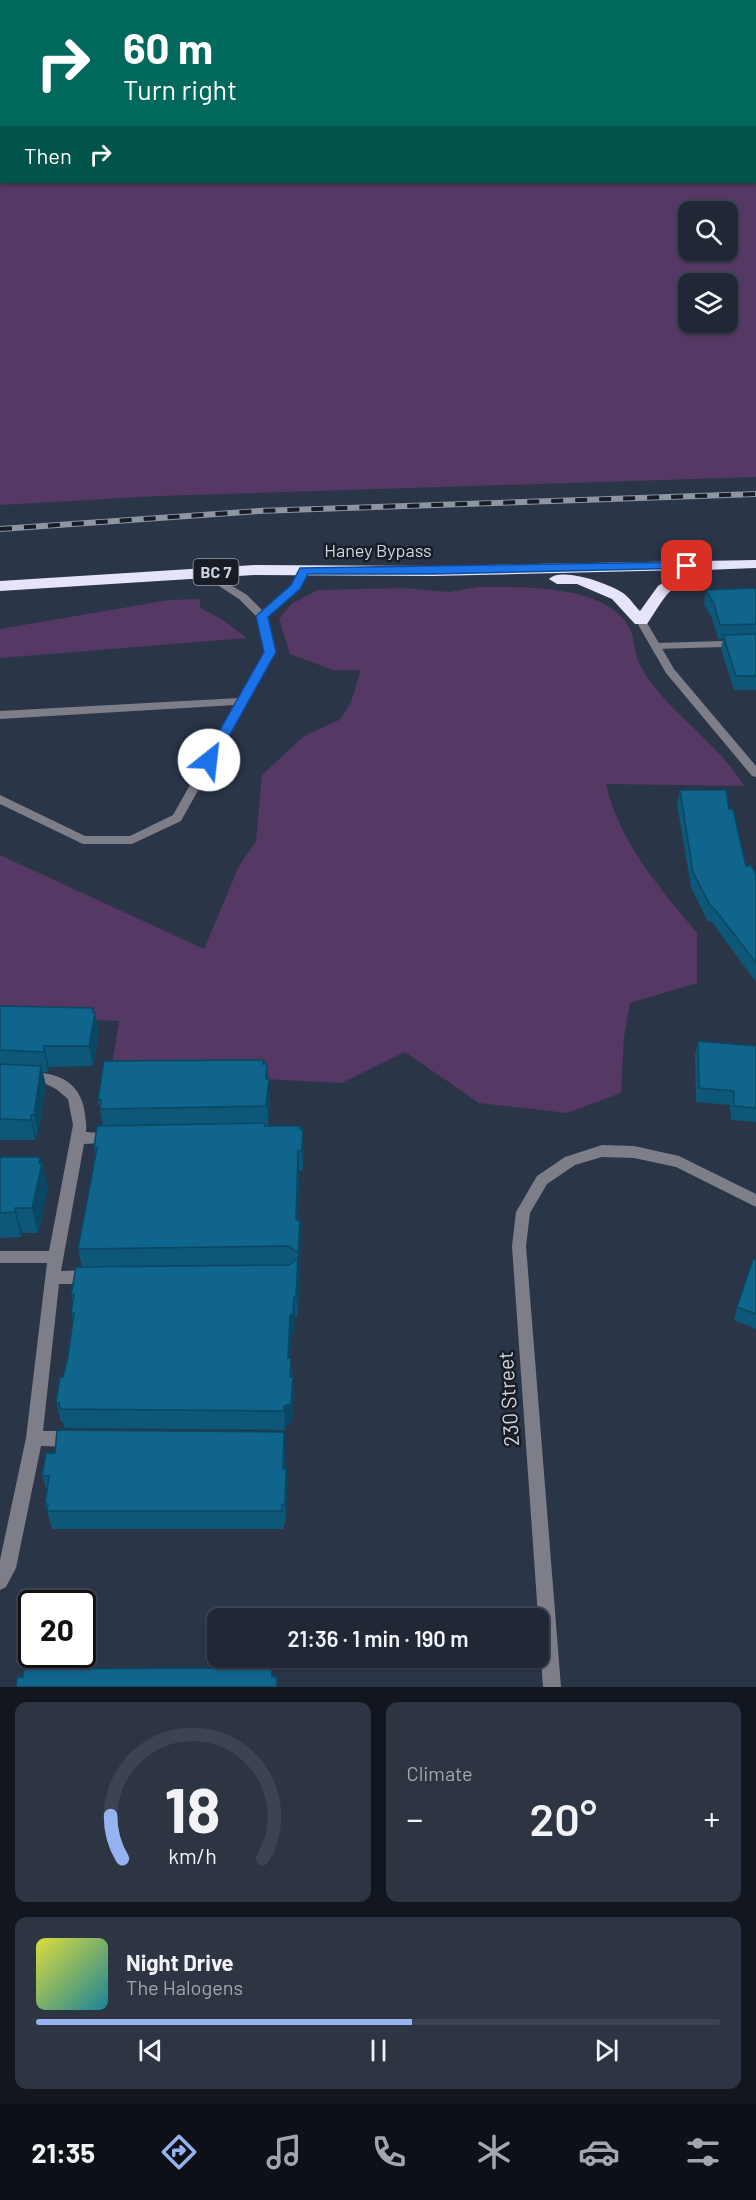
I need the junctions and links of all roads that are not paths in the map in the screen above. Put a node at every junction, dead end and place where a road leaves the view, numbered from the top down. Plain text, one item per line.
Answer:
1 (756, 564) edge
2 (710, 565) junction
3 (304, 571) junction
4 (433, 571) junction
5 (204, 573) junction
6 (0, 586) edge
7 (262, 616) junction
8 (641, 621) junction
9 (756, 643) edge
10 (656, 646) junction
11 (243, 701) junction
12 (0, 715) edge
13 (753, 766) edge
14 (0, 799) edge
15 (0, 1077) edge
16 (124, 1137) edge
17 (78, 1138) junction
18 (756, 1201) edge
19 (0, 1257) edge
20 (55, 1257) junction
21 (100, 1277) edge
22 (53, 1278) junction
23 (34, 1438) junction
24 (92, 1439) edge
25 (0, 1581) edge
26 (552, 1687) edge

1 - 2 highway, Haney Bypass / BC 7
2 - 4 highway, Haney Bypass / BC 7
2 - 8 highway
3 - 4 highway, Haney Bypass / BC 7
3 - 5 highway, Haney Bypass / BC 7
3 - 7 street
4 - 8 highway
5 - 6 highway, Haney Bypass / BC 7
5 - 7 street
7 - 11 street
8 - 10 street
9 - 10 street
10 - 13 street
11 - 12 street
11 - 14 street
15 - 17 street
16 - 17 street
17 - 20 street
18 - 26 street, 230 Street
19 - 20 street
20 - 22 street
21 - 22 street
22 - 23 street
23 - 24 street
23 - 25 street

